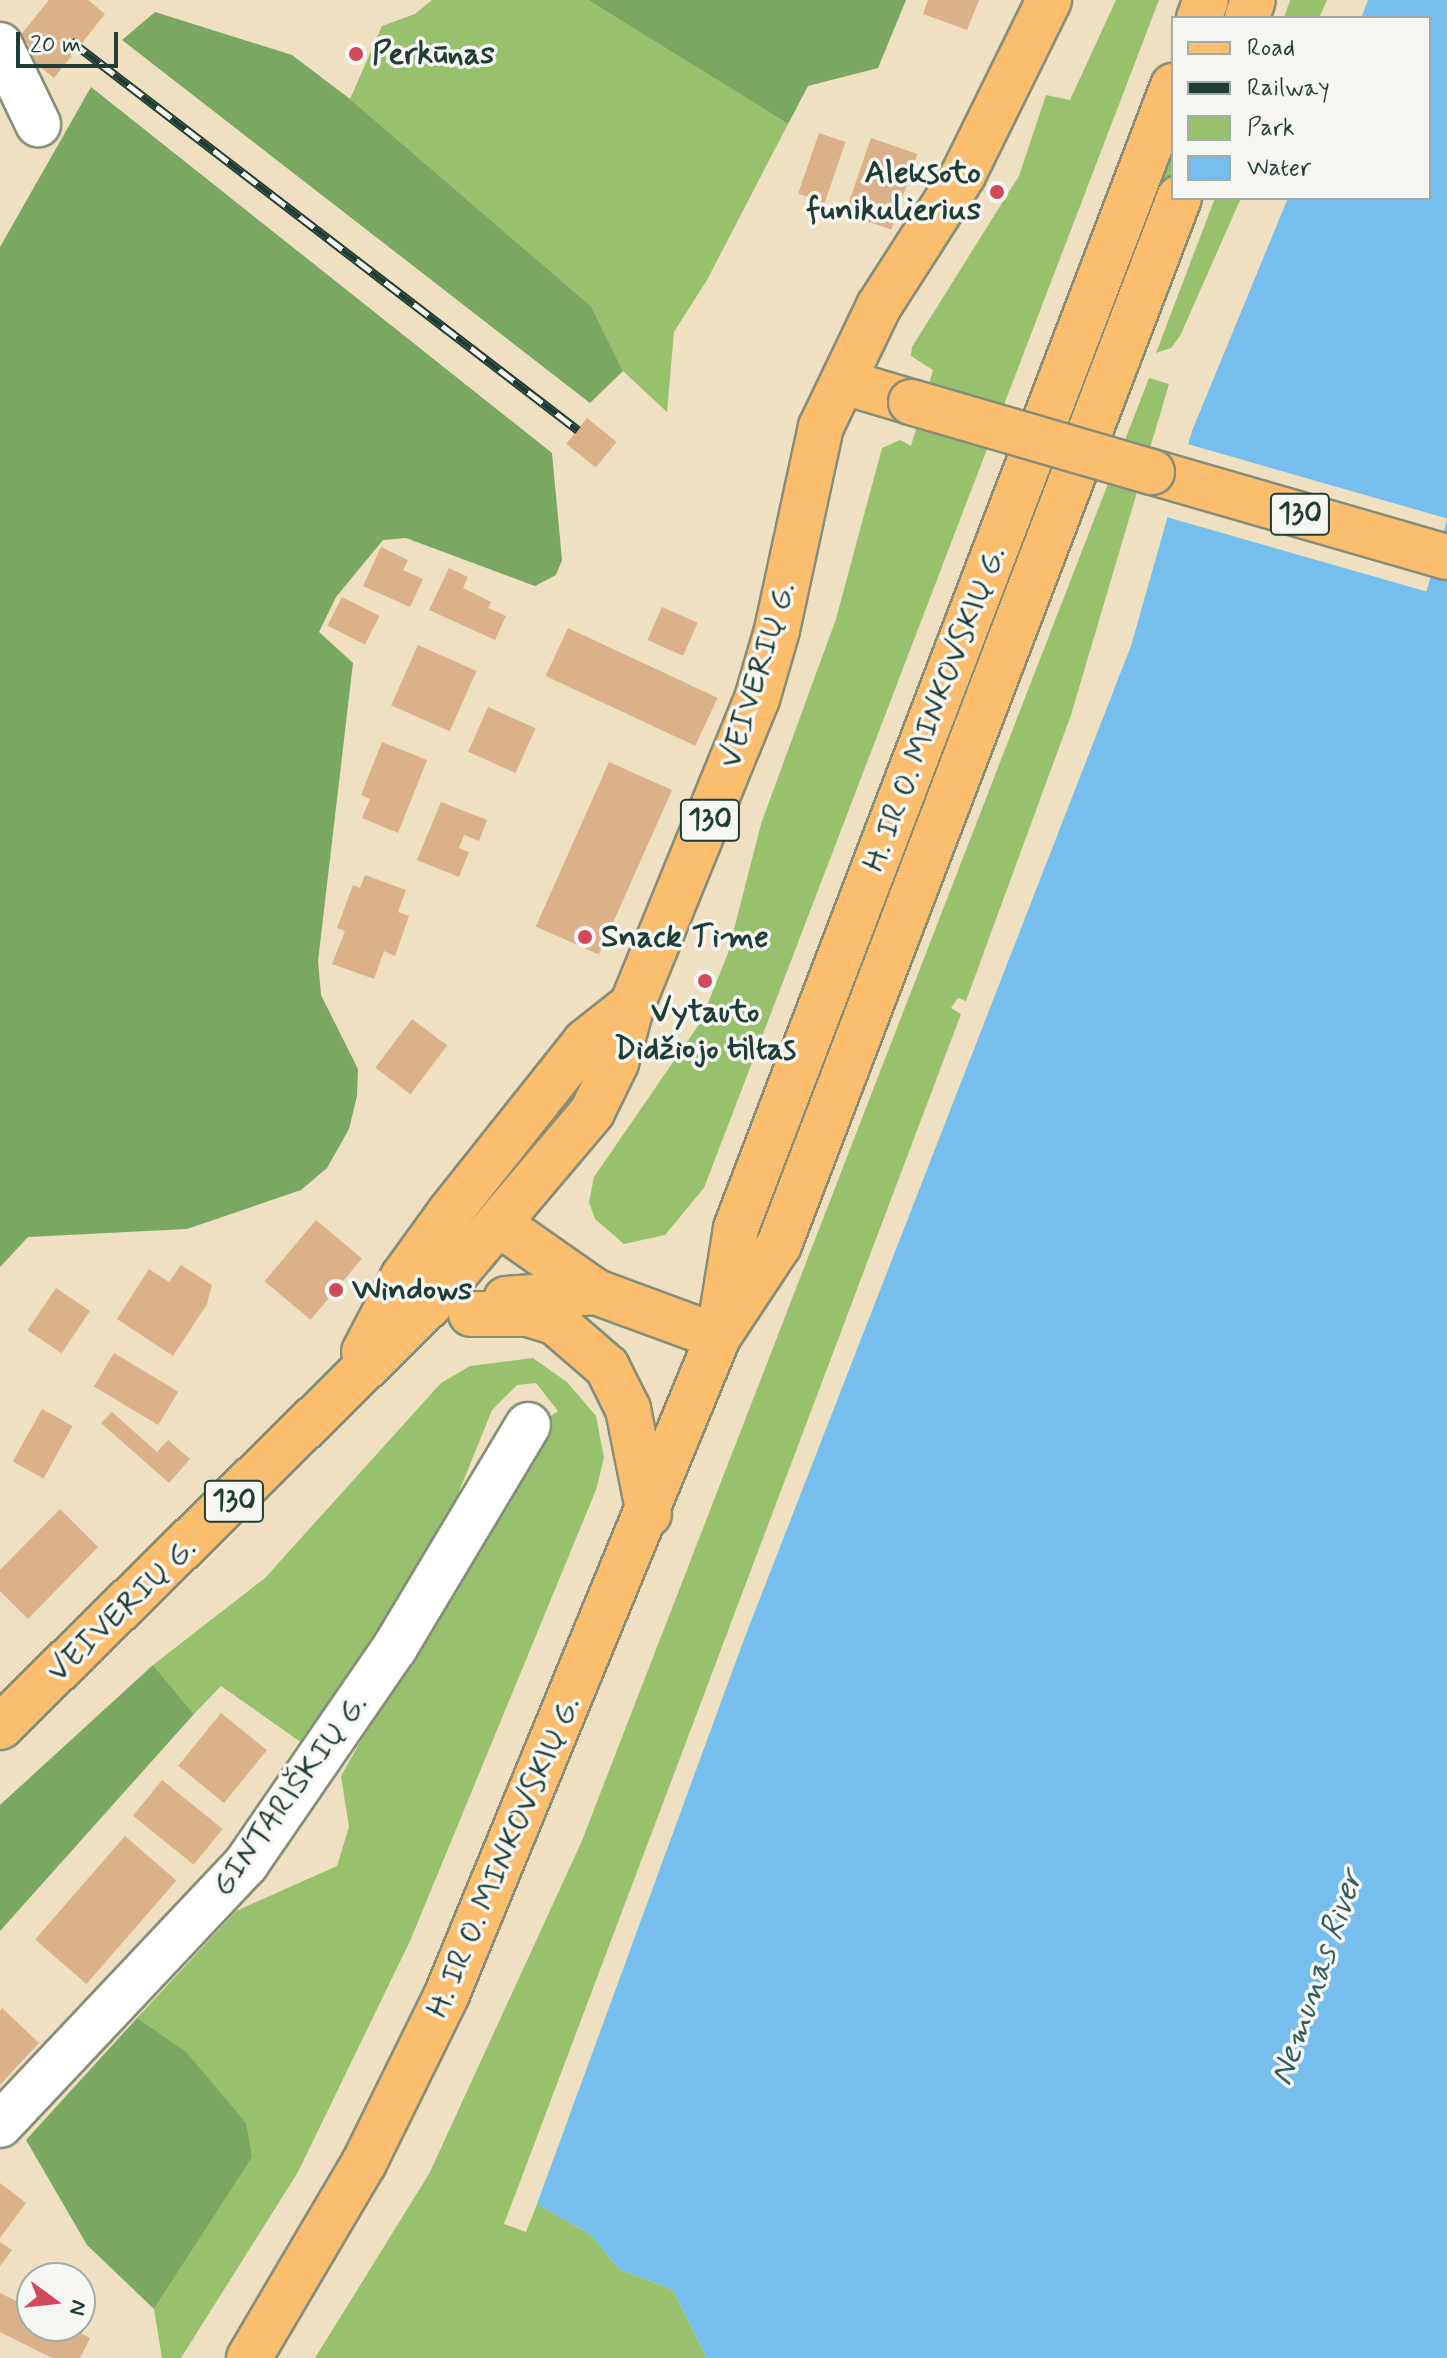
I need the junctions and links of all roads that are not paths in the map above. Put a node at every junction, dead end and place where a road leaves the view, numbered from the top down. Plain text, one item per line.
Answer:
1 (1049, 0) edge
2 (0, 45) edge
3 (1171, 91) edge
4 (38, 124) dead end
5 (1178, 200) edge
6 (844, 382) junction
7 (1447, 557) edge
8 (632, 1005) junction
9 (499, 1224) junction
10 (403, 1277) junction
11 (596, 1292) junction
12 (471, 1314) junction
13 (718, 1337) junction
14 (345, 1392) junction
15 (528, 1425) dead end
16 (649, 1514) junction
17 (0, 1727) edge
18 (0, 2125) edge
19 (249, 2358) edge

1 - 6 main road, VEIVERIŲ G.
2 - 4 street
3 - 13 main road, H. IR O. MINKOVSKIŲ G.
5 - 13 main road, H. IR O. MINKOVSKIŲ G.
6 - 7 main road, 130, bridge
6 - 8 main road, VEIVERIŲ G. / 130
8 - 9 main road, VEIVERIŲ G. / 130
8 - 10 main road, VEIVERIŲ G. / 130
9 - 10 main road
9 - 11 main road
9 - 14 main road, VEIVERIŲ G. / 130
10 - 14 main road, VEIVERIŲ G. / 130
11 - 12 main road
11 - 13 main road
12 - 14 main road
12 - 16 main road
13 - 16 main road, H. IR O. MINKOVSKIŲ G.
14 - 17 main road, VEIVERIŲ G. / 130
15 - 18 street, GINTARIŠKIŲ G.
16 - 19 main road, H. IR O. MINKOVSKIŲ G.

